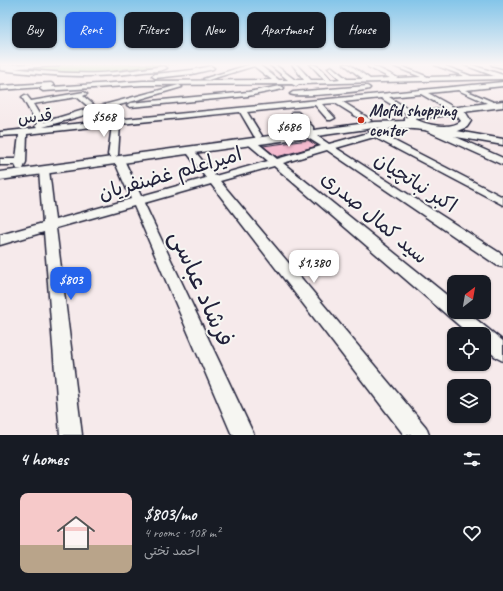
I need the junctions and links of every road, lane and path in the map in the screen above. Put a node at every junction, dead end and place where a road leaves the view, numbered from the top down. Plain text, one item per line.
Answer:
1 (104, 84) edge
2 (108, 84) edge
3 (109, 84) edge
4 (115, 84) edge
5 (125, 84) edge
6 (131, 84) edge
7 (143, 84) edge
8 (171, 84) edge
9 (197, 84) edge
10 (202, 84) edge
11 (211, 84) edge
12 (227, 84) edge
13 (295, 84) edge
14 (296, 84) edge
15 (395, 84) edge
16 (502, 84) edge
17 (494, 86) junction
18 (24, 87) junction
19 (123, 87) junction
20 (0, 88) edge
21 (195, 88) junction
22 (43, 89) dead end
23 (460, 89) junction
24 (503, 89) edge
25 (272, 90) junction
26 (163, 91) junction
27 (314, 92) junction
28 (423, 93) junction
29 (279, 94) dead end
30 (293, 94) dead end
31 (78, 95) junction
32 (235, 95) junction
33 (220, 96) junction
34 (384, 97) junction
35 (104, 98) dead end
36 (143, 100) junction
37 (172, 101) junction
38 (340, 102) junction
39 (28, 103) junction
40 (318, 104) junction
41 (106, 106) junction
42 (501, 107) edge
43 (94, 109) junction
44 (243, 111) junction
45 (232, 112) junction
46 (207, 114) junction
47 (296, 114) dead end
48 (456, 115) junction
49 (331, 118) dead end
50 (149, 120) junction
51 (367, 121) junction
52 (116, 123) junction
53 (418, 123) junction
54 (394, 124) junction
55 (42, 125) junction
56 (309, 131) junction
57 (23, 133) junction
58 (0, 134) edge
59 (375, 134) junction
60 (254, 139) junction
61 (503, 141) edge
62 (328, 147) junction
63 (189, 150) junction
64 (116, 157) junction
65 (0, 162) edge
66 (274, 162) junction
67 (503, 162) edge
68 (20, 165) junction
69 (0, 170) edge
70 (44, 170) junction
71 (0, 176) edge
72 (213, 180) junction
73 (137, 201) junction
74 (503, 202) edge
75 (49, 226) junction
76 (0, 240) edge
77 (503, 262) edge
78 (447, 306) edge
79 (463, 319) edge
80 (473, 327) edge
81 (491, 342) edge
82 (503, 352) edge
83 (71, 435) edge
84 (243, 435) edge
85 (418, 435) edge

1 - 22 street
2 - 31 street
3 - 19 street
4 - 19 street
5 - 19 street
6 - 19 street
7 - 36 street
8 - 21 street
9 - 21 street
10 - 21 street
11 - 33 street
12 - 32 street
13 - 25 street
14 - 27 street
15 - 27 street
16 - 17 street, قدس
17 - 23 street, قدس
17 - 24 street
18 - 19 street
18 - 20 street
18 - 39 street
19 - 36 street
19 - 41 street
21 - 26 street
21 - 33 street
21 - 37 street
21 - 46 street
23 - 28 street, قدس
23 - 42 street
25 - 29 street
25 - 32 street
26 - 36 street
26 - 37 street
27 - 30 street
27 - 38 street
28 - 34 street, قدس
28 - 48 street
31 - 39 street
31 - 43 street
32 - 33 street
33 - 45 street
34 - 38 street, قدس
34 - 53 street
35 - 41 street
36 - 37 street
36 - 43 street
36 - 50 street
38 - 40 street, قدس
38 - 51 street
39 - 55 street
40 - 44 street, قدس
40 - 49 street
41 - 43 street
42 - 48 main road
43 - 55 street
44 - 45 street, قدس
44 - 60 street, سید کمال صدری
45 - 46 street, قدس
46 - 50 street, قدس
47 - 56 street, اکبر نباتچیان
48 - 53 main road
48 - 53 main road
48 - 61 main road
50 - 52 street, قدس
51 - 53 main road
51 - 56 main road
52 - 57 street, قدس
52 - 64 street
53 - 54 main road
53 - 61 main road
53 - 67 street
54 - 56 main road
54 - 59 street, امیراعلم غضنفریان
55 - 57 street
56 - 60 main road
56 - 62 street, اکبر نباتچیان
57 - 58 street, قدس
57 - 68 street
59 - 62 street, امیراعلم غضنفریان
59 - 74 street
60 - 63 main road
60 - 64 main road
60 - 66 street, سید کمال صدری
62 - 66 street, امیراعلم غضنفریان
62 - 77 street, اکبر نباتچیان
63 - 64 main road
63 - 72 street
64 - 68 main road
64 - 70 main road
64 - 73 street, فرشاد عباسی
65 - 68 street
66 - 72 street, امیراعلم غضنفریان
66 - 78 street, سید کمال صدری
68 - 69 main road
70 - 71 main road
70 - 75 street
72 - 73 street, امیراعلم غضنفریان
72 - 85 street
73 - 75 street, امیراعلم غضنفریان
73 - 84 street, فرشاد عباسی
75 - 76 street, امیراعلم غضنفریان
75 - 83 street
79 - 80 street, سید کمال صدری
81 - 82 street

